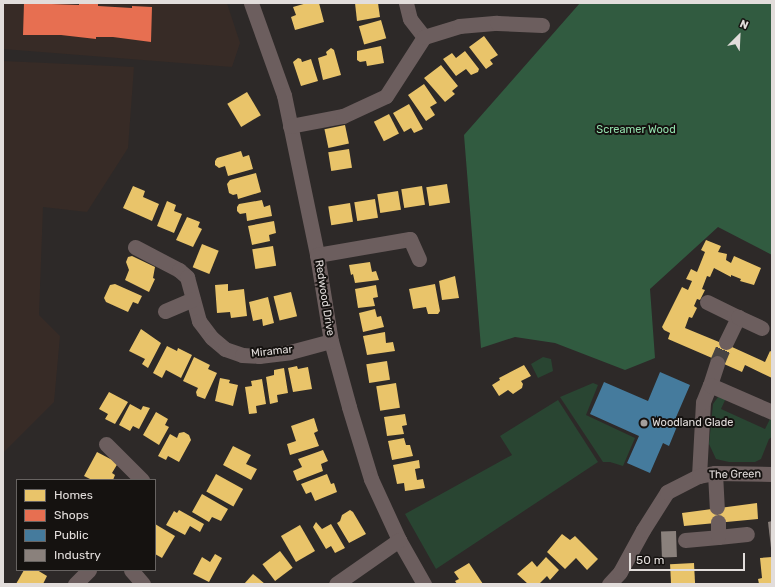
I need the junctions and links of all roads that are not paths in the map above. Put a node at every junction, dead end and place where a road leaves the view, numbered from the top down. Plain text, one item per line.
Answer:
1 (251, 3) edge
2 (406, 3) edge
3 (542, 25) dead end
4 (424, 37) junction
5 (290, 126) junction
6 (135, 247) dead end
7 (317, 254) junction
8 (418, 259) dead end
9 (193, 299) junction
10 (707, 302) dead end
11 (165, 312) dead end
12 (738, 317) junction
13 (762, 328) dead end
14 (331, 341) junction
15 (726, 342) tunnel mouth
16 (717, 363) tunnel mouth
17 (710, 385) junction
18 (772, 412) edge
19 (106, 444) dead end
20 (715, 473) junction
21 (772, 474) edge
22 (699, 476) junction
23 (141, 479) edge
24 (747, 534) dead end
25 (718, 537) junction
26 (399, 540) junction
27 (685, 540) dead end
28 (88, 571) edge
29 (132, 571) edge
30 (75, 584) edge
31 (143, 584) edge
32 (336, 584) edge
33 (424, 584) edge
34 (609, 584) edge

1 - 5 street, Redwood Drive
2 - 4 street
3 - 4 street
4 - 5 street
5 - 7 street, Redwood Drive
6 - 9 street, Miramar
7 - 8 street
7 - 14 street, Redwood Drive
9 - 11 street
9 - 14 street, Miramar
10 - 12 street
12 - 13 street
12 - 15 street
14 - 26 street, Redwood Drive
16 - 17 street, The Green
17 - 18 street
17 - 22 street, The Green
19 - 23 street
20 - 21 street, The Green
20 - 22 street, The Green
20 - 25 street
22 - 34 street, The Green
24 - 25 street
25 - 27 street
26 - 32 street
26 - 33 street, Redwood Drive
28 - 30 street
29 - 31 street

